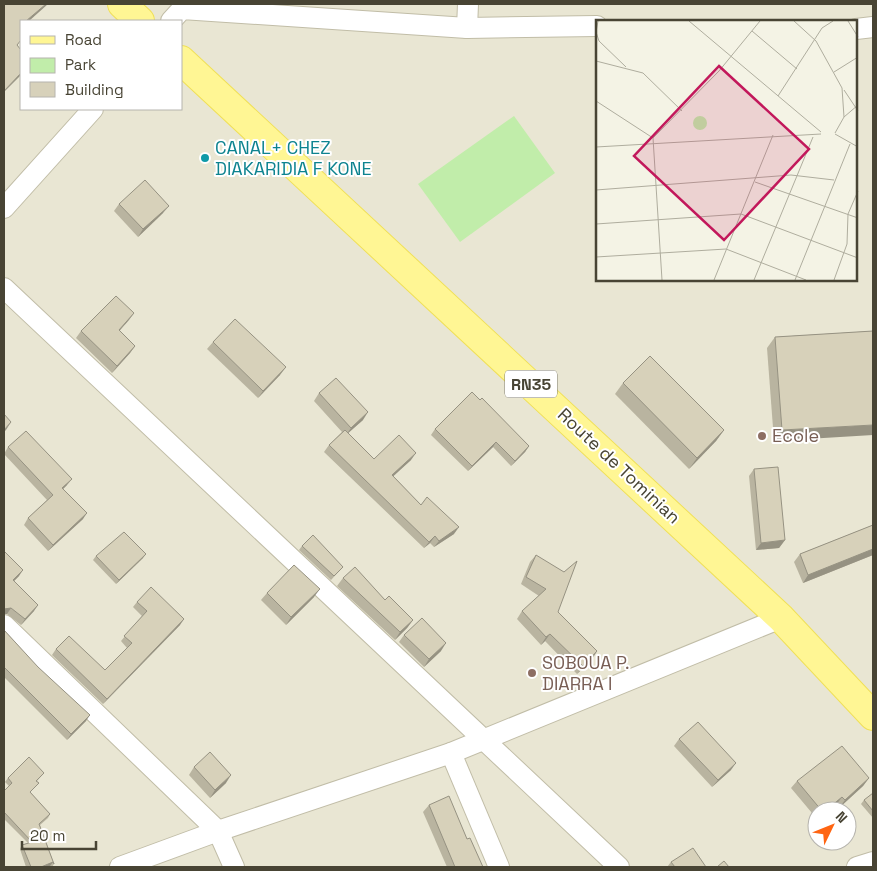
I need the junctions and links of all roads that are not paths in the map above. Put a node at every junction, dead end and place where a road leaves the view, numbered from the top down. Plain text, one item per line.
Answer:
1 (122, 4) edge
2 (468, 4) edge
3 (178, 11) edge
4 (139, 20) edge
5 (596, 26) edge
6 (873, 27) edge
7 (466, 28) junction
8 (857, 29) edge
9 (182, 61) edge
10 (92, 110) edge
11 (4, 208) edge
12 (4, 288) edge
13 (781, 618) junction
14 (4, 625) edge
15 (873, 716) edge
16 (484, 739) junction
17 (451, 753) junction
18 (218, 831) junction
19 (873, 862) edge
20 (120, 867) edge
21 (234, 867) edge
22 (499, 867) edge
23 (620, 867) edge
24 (857, 867) edge

1 - 4 main road
2 - 7 street
3 - 7 street
5 - 7 street
6 - 8 street
9 - 13 main road, Route de Tominian / RN35
10 - 11 street
12 - 16 street
13 - 15 main road, Route de Tominian / RN35
13 - 16 street
14 - 18 street
16 - 17 street
16 - 23 street
17 - 18 street
17 - 22 street
18 - 20 street
18 - 21 street
19 - 24 street

